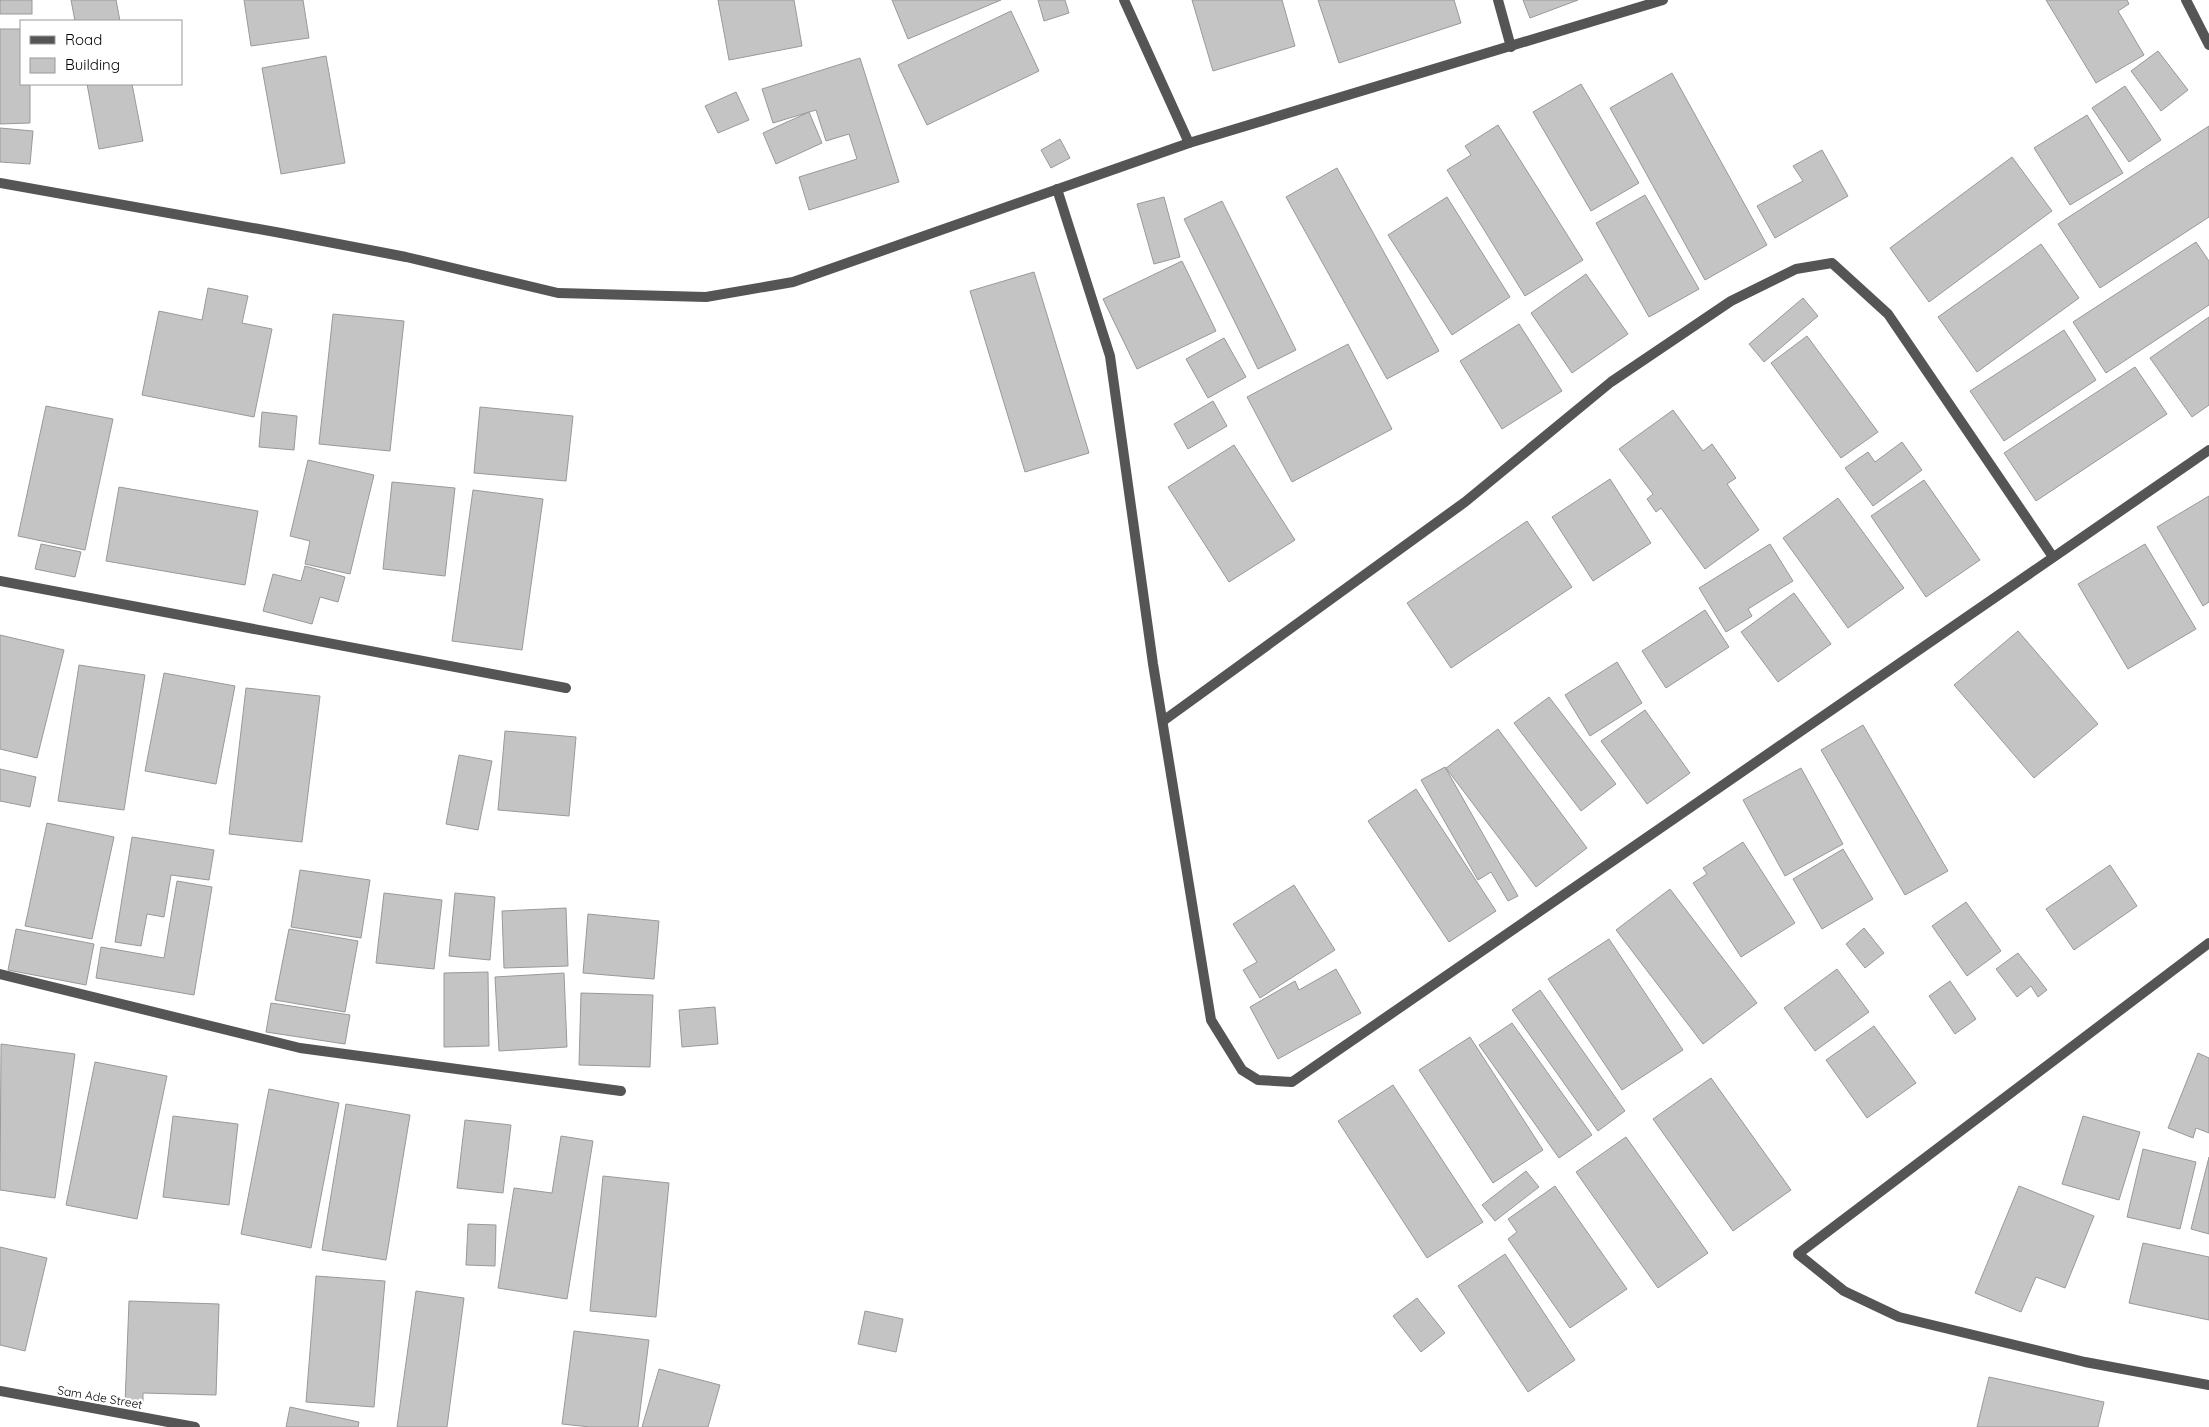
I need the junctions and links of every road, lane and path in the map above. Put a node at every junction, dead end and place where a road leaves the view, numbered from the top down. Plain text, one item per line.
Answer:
1 (1124, 0) edge
2 (1498, 0) edge
3 (1663, 0) edge
4 (2186, 0) edge
5 (2209, 45) edge
6 (1511, 47) junction
7 (1189, 143) junction
8 (0, 183) edge
9 (1057, 189) junction
10 (2209, 450) edge
11 (2053, 558) junction
12 (0, 581) edge
13 (566, 688) dead end
14 (1163, 720) junction
15 (2209, 944) edge
16 (0, 974) edge
17 (621, 1091) dead end
18 (2209, 1385) edge
19 (0, 1391) edge
20 (195, 1427) edge

1 - 7 street
2 - 6 street
3 - 6 street
4 - 5 street
6 - 7 street
7 - 9 street
8 - 9 street
9 - 14 street
10 - 11 street
11 - 14 street
11 - 14 street
12 - 13 street
15 - 18 street
16 - 17 street
19 - 20 street, Sam Ade Street

